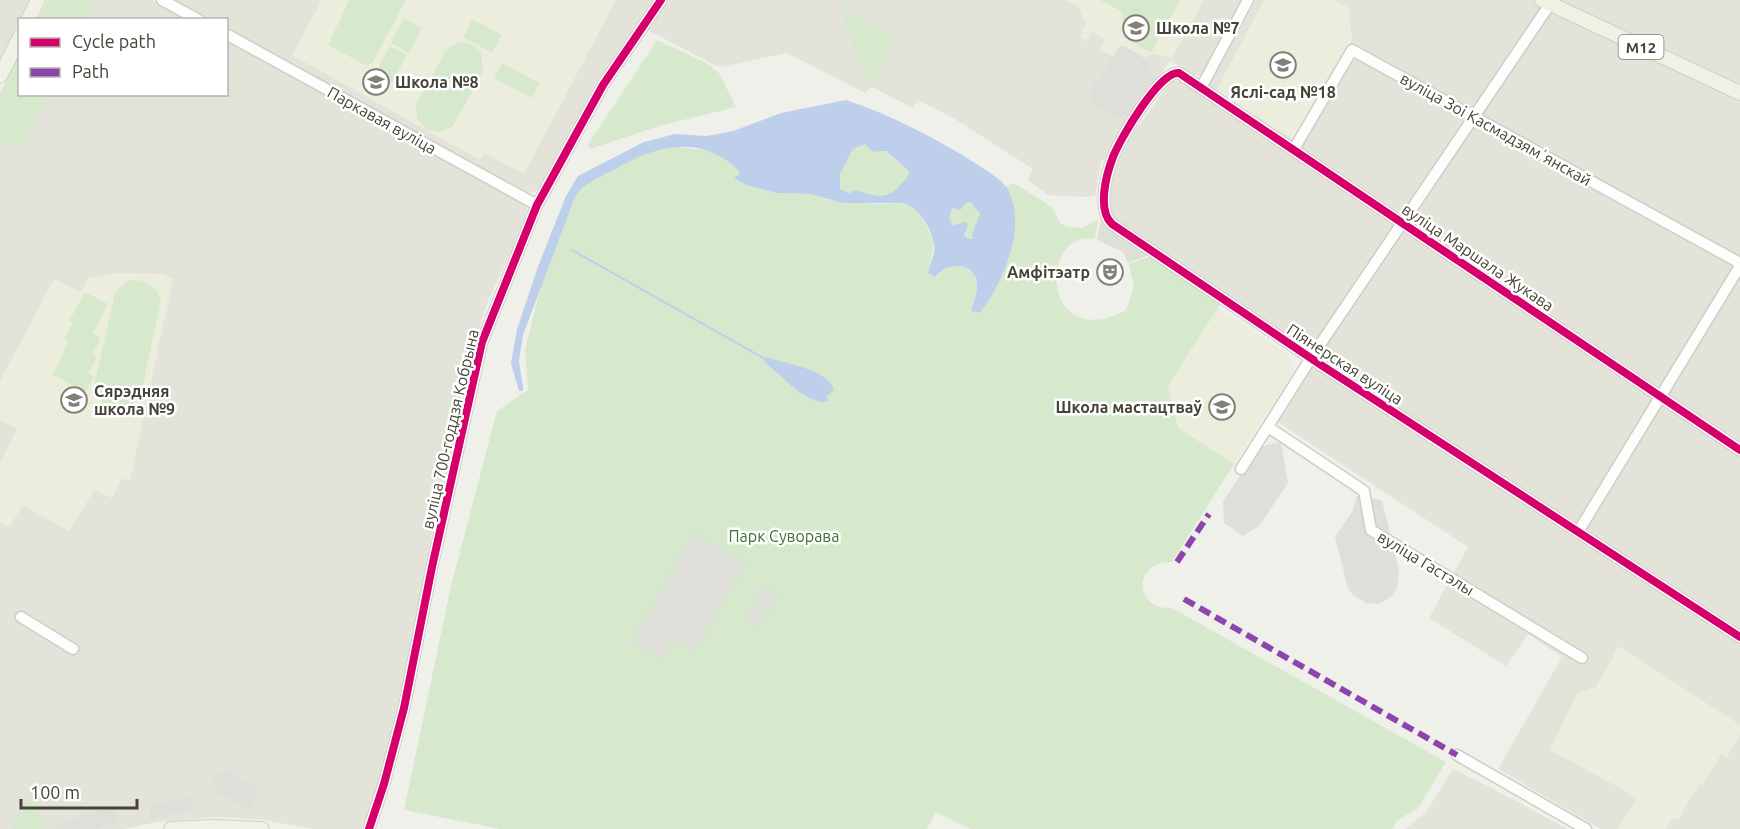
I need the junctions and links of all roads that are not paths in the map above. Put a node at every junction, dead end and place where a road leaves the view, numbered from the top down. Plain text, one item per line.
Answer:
1 (38, 0) edge
2 (162, 0) edge
3 (661, 0) edge
4 (1248, 0) edge
5 (1546, 2) edge
6 (29, 18) edge
7 (195, 18) edge
8 (228, 35) edge
9 (18, 41) edge
10 (0, 76) edge
11 (1202, 86) junction
12 (1740, 93) edge
13 (1475, 117) junction
14 (1294, 148) junction
15 (537, 205) junction
16 (1405, 224) junction
17 (1740, 265) edge
18 (1311, 358) junction
19 (1661, 397) junction
20 (1268, 427) junction
21 (1740, 450) edge
22 (1241, 469) dead end
23 (1578, 532) junction
24 (21, 617) dead end
25 (1740, 637) edge
26 (73, 649) dead end
27 (1582, 658) dead end
28 (1457, 755) dead end
29 (171, 829) edge
30 (262, 829) edge
31 (369, 829) edge
32 (1586, 829) edge

1 - 6 main road
2 - 7 street
3 - 15 street, вуліца 700-годдзя Кобрына
4 - 11 street
5 - 12 main road, М12
5 - 13 street
8 - 15 street, Паркавая вуліца
9 - 10 main road
11 - 14 street, вуліца Маршала Жукава
11 - 18 street, Піянерская вуліца
13 - 14 street, вуліца Зоі Касмадзямʼянскай
13 - 16 street
13 - 17 street, вуліца Зоі Касмадзямʼянскай
14 - 16 street, вуліца Маршала Жукава
15 - 31 street, вуліца 700-годдзя Кобрына
16 - 18 street
16 - 19 street, вуліца Маршала Жукава
17 - 19 street
18 - 20 street
18 - 23 street, Піянерская вуліца
19 - 21 street, вуліца Маршала Жукава
19 - 23 street
20 - 22 street
20 - 27 street, вуліца Гастэлы
23 - 25 street, Піянерская вуліца
24 - 26 street
28 - 32 street
29 - 30 main road

